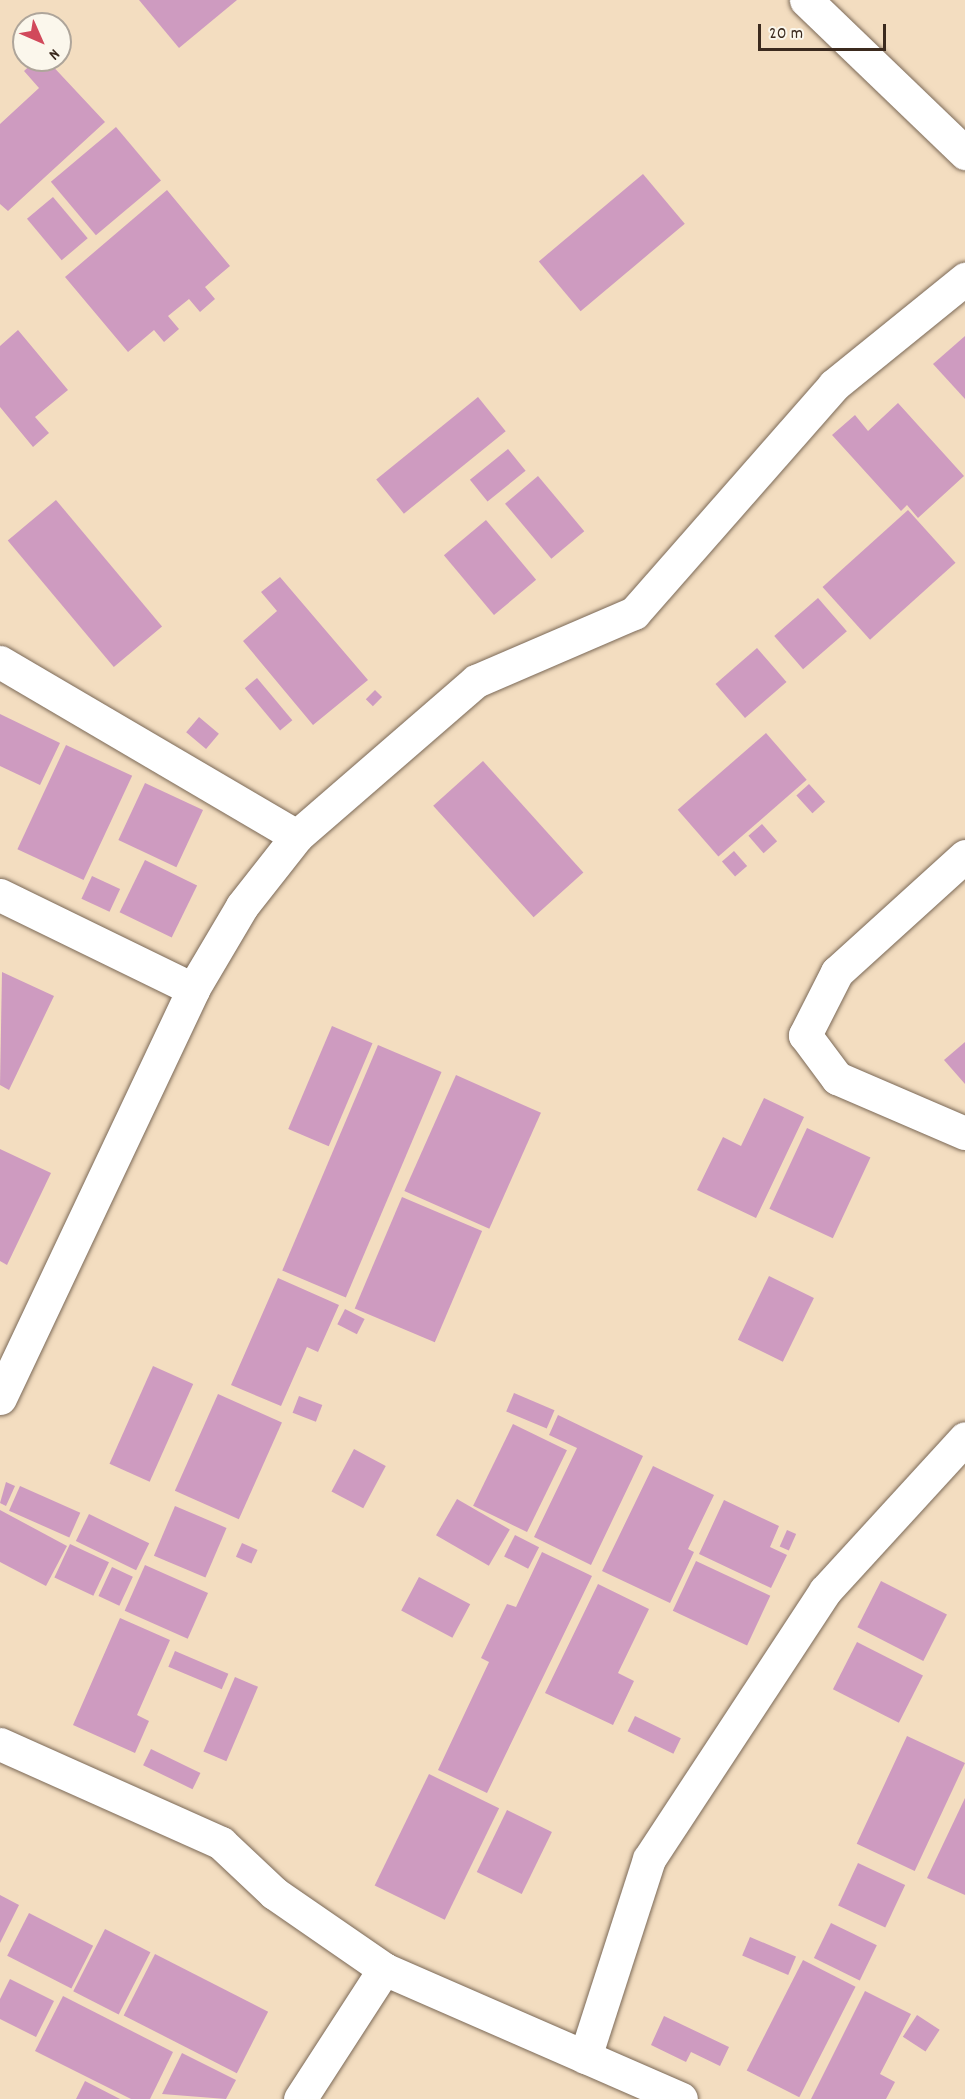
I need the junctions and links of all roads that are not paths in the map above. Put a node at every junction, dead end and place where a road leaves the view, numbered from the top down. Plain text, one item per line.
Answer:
1 (806, 0) edge
2 (965, 153) edge
3 (965, 279) edge
4 (0, 662) edge
5 (297, 836) junction
6 (965, 856) edge
7 (0, 895) edge
8 (193, 988) junction
9 (965, 1133) edge
10 (2, 1387) edge
11 (965, 1438) edge
12 (0, 1744) edge
13 (384, 1969) junction
14 (585, 2057) junction
15 (300, 2099) edge
16 (681, 2099) edge

1 - 2 street
3 - 5 street
4 - 5 street
5 - 8 street
6 - 9 street
7 - 8 street
8 - 10 street
11 - 14 street
12 - 13 street
13 - 14 street
13 - 15 street
14 - 16 street

